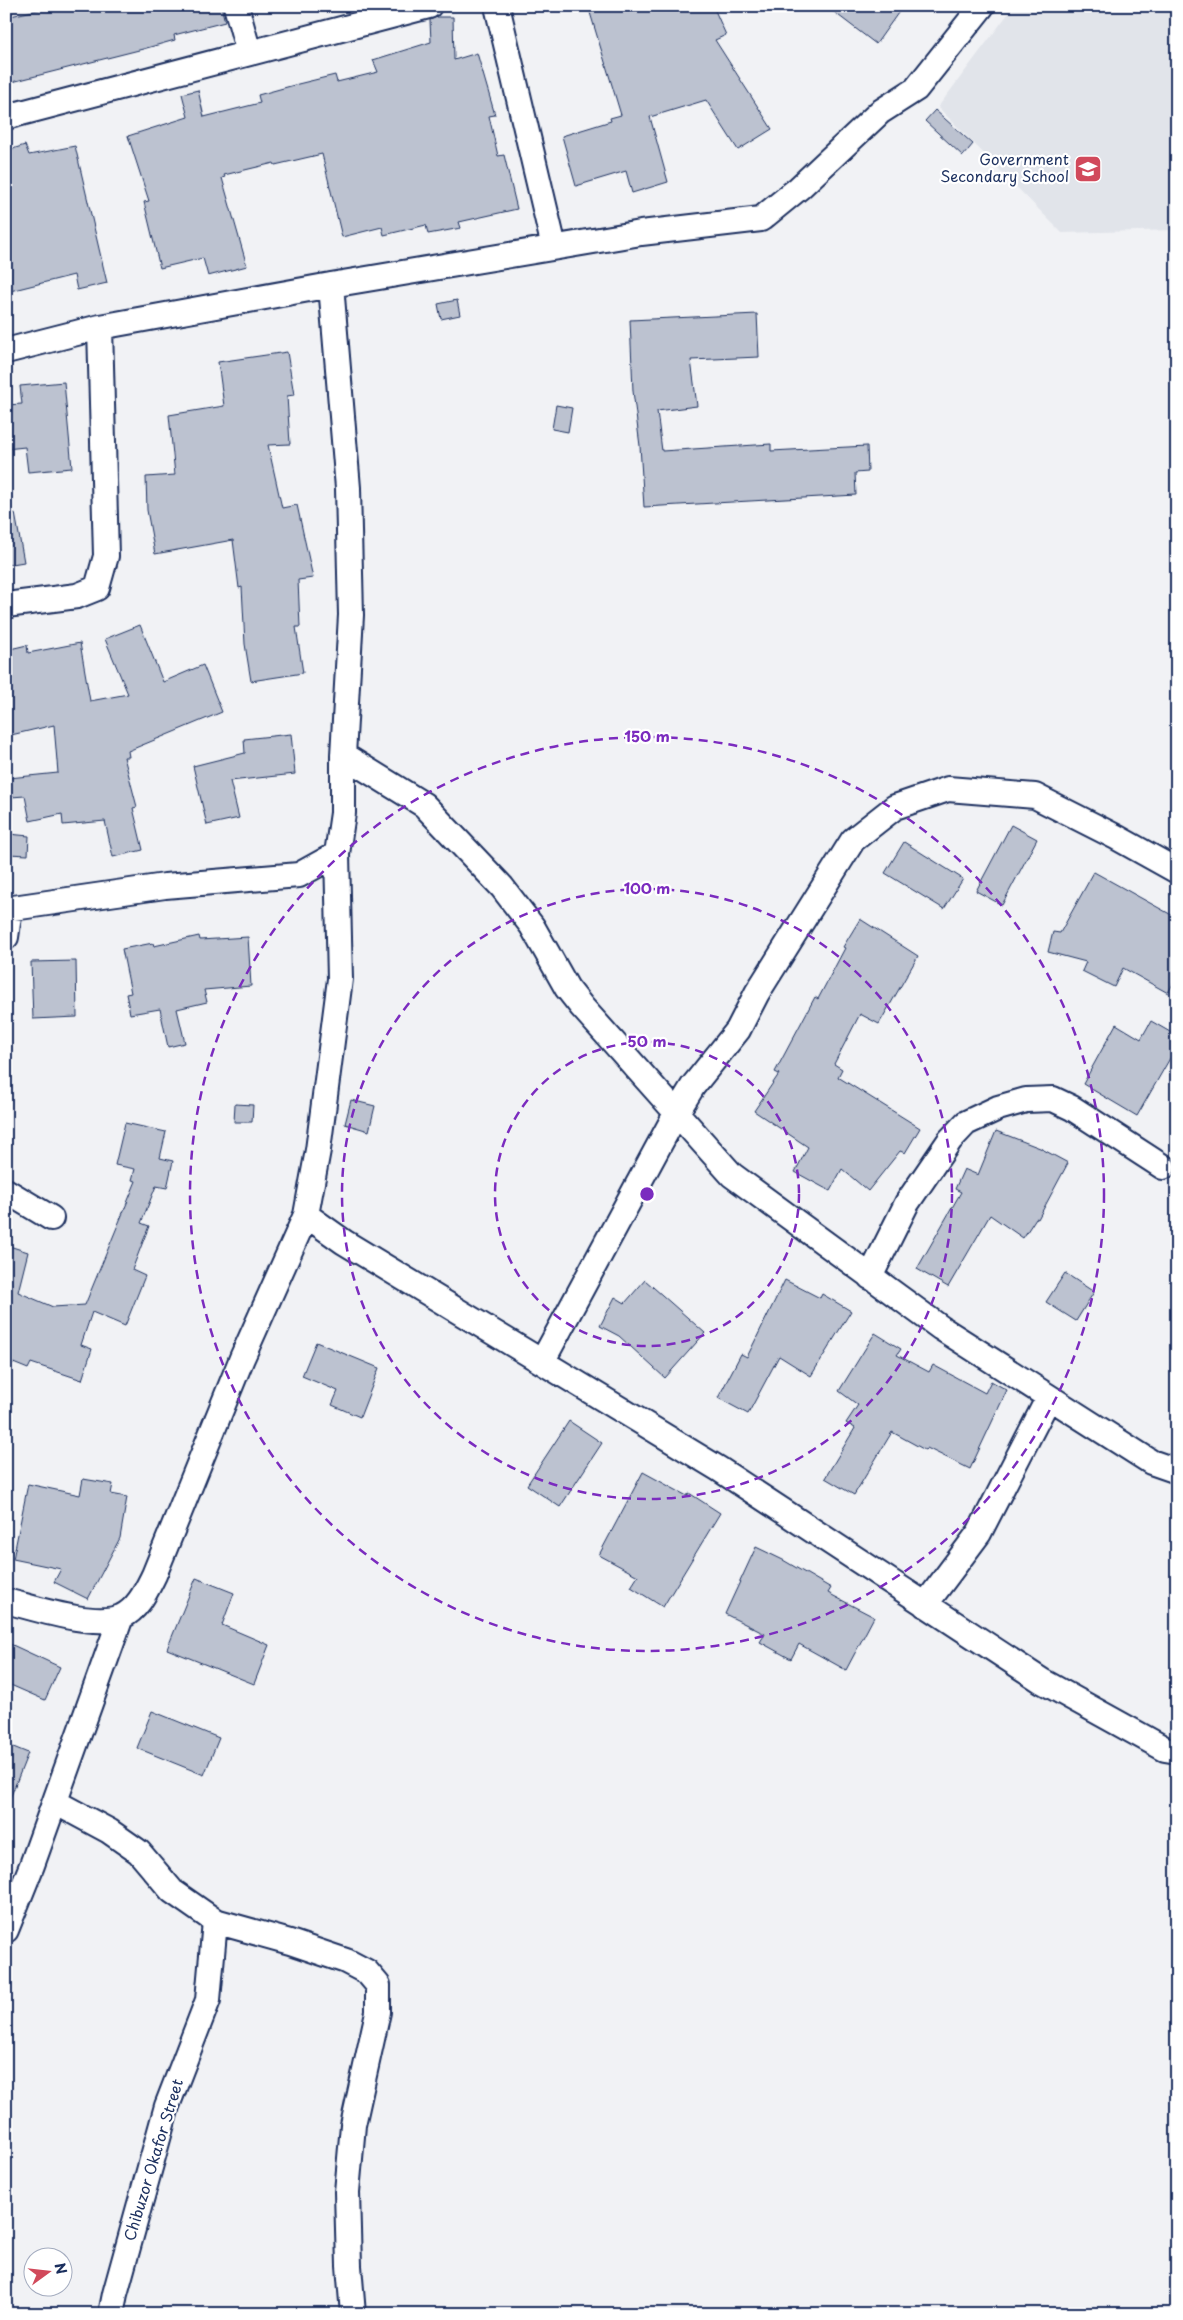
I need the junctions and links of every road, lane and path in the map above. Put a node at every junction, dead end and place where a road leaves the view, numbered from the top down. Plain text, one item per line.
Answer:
1 (236, 6) edge
2 (429, 6) edge
3 (497, 6) edge
4 (982, 6) edge
5 (249, 53) junction
6 (6, 118) edge
7 (554, 248) junction
8 (331, 285) junction
9 (100, 326) junction
10 (6, 351) edge
11 (6, 604) edge
12 (343, 755) junction
13 (337, 854) junction
14 (1177, 871) edge
15 (8, 909) edge
16 (6, 937) edge
17 (677, 1112) junction
18 (1163, 1167) dead end
19 (6, 1192) edge
20 (306, 1215) junction
21 (51, 1218) dead end
22 (870, 1277) junction
23 (542, 1362) junction
24 (1049, 1397) junction
25 (1177, 1471) edge
26 (6, 1601) edge
27 (925, 1605) junction
28 (121, 1617) junction
29 (1177, 1751) edge
30 (55, 1802) junction
31 (216, 1921) junction
32 (6, 1930) edge
33 (111, 2314) edge
34 (354, 2314) edge

1 - 5 street
2 - 5 street
3 - 7 street
4 - 7 street
5 - 6 street
7 - 8 street
8 - 9 street
8 - 12 street
9 - 10 street
9 - 11 street
12 - 13 street
12 - 17 street
13 - 15 street
13 - 20 street
14 - 17 street
15 - 16 street
17 - 22 street
17 - 23 street
18 - 22 street
19 - 21 street
20 - 23 street
20 - 28 street
22 - 24 street
23 - 27 street
24 - 25 street
24 - 27 street
26 - 28 street
27 - 29 street
28 - 30 street
30 - 31 street
30 - 32 street
31 - 33 street, Chibuzor Okafor Street
31 - 34 street

